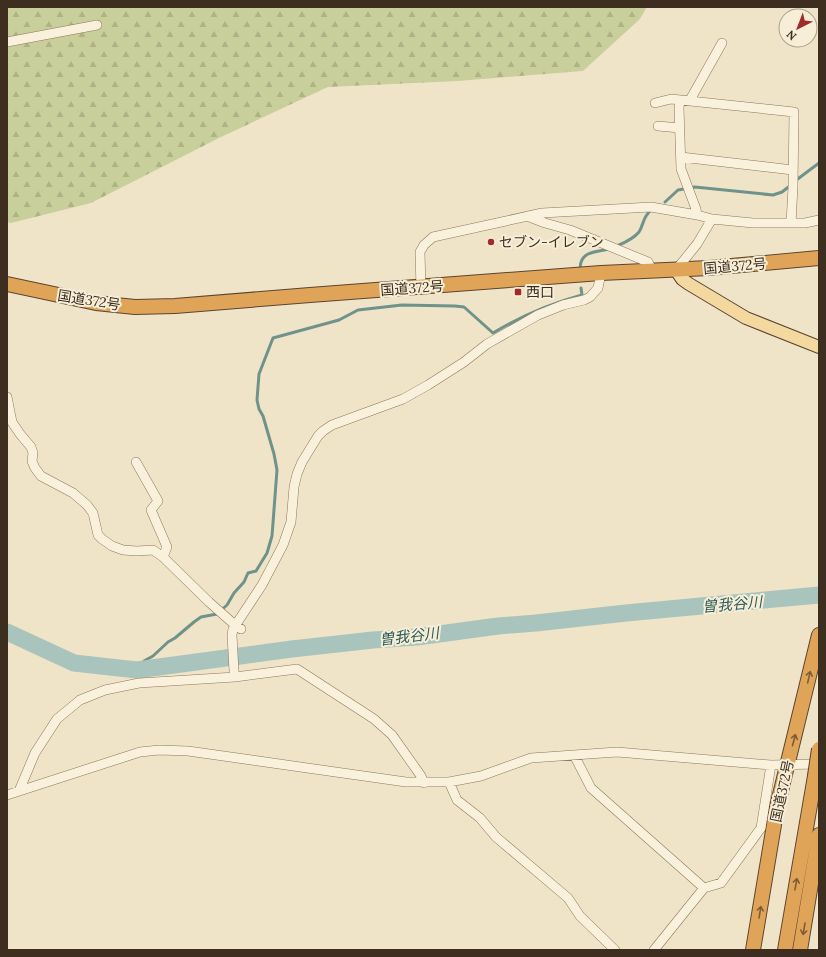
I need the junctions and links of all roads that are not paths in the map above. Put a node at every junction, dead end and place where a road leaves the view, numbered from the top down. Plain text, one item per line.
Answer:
1 (97, 25) dead end
2 (7, 42) edge
3 (722, 43) dead end
4 (680, 100) junction
5 (690, 100) junction
6 (655, 102) dead end
7 (658, 126) dead end
8 (680, 128) junction
9 (681, 157) junction
10 (793, 178) junction
11 (697, 215) junction
12 (528, 216) junction
13 (712, 219) junction
14 (819, 220) edge
15 (791, 223) junction
16 (819, 258) edge
17 (676, 270) junction
18 (653, 272) junction
19 (601, 274) junction
20 (7, 284) edge
21 (421, 288) junction
22 (819, 347) edge
23 (7, 397) edge
24 (136, 462) dead end
25 (163, 558) junction
26 (235, 624) junction
27 (819, 637) edge
28 (234, 674) junction
29 (819, 749) edge
30 (574, 755) junction
31 (771, 765) junction
32 (787, 765) junction
33 (817, 770) edge
34 (449, 782) junction
35 (424, 783) junction
36 (19, 791) junction
37 (7, 795) edge
38 (819, 835) edge
39 (704, 888) junction
40 (615, 950) edge
41 (654, 950) edge
42 (753, 950) edge
43 (785, 950) edge
44 (800, 950) edge

1 - 2 street
3 - 5 street
4 - 5 street
4 - 6 street
4 - 8 street
5 - 10 street
7 - 8 street
8 - 9 street
9 - 10 street
9 - 11 street
10 - 15 street
11 - 12 street
11 - 13 street
12 - 18 street
12 - 21 street
13 - 15 street
13 - 17 street
14 - 15 street
16 - 17 highway, 国道372号
17 - 18 highway, 国道372号
17 - 22 main road
18 - 19 highway, 国道372号
19 - 21 highway, 国道372号
19 - 26 street
20 - 21 highway, 国道372号
23 - 25 street
24 - 25 street
25 - 26 street
26 - 28 street
32 -> 27 highway, 国道372号
28 - 35 street
28 - 36 street
29 - 33 highway, bridge
30 - 31 street
30 - 34 street
30 - 39 street
31 - 32 street
31 - 39 street
32 - 33 street
42 -> 32 highway, 国道372号
43 -> 33 highway
34 - 35 street
34 - 40 street
35 - 36 street
36 - 37 street
38 -> 44 highway
39 - 41 street

